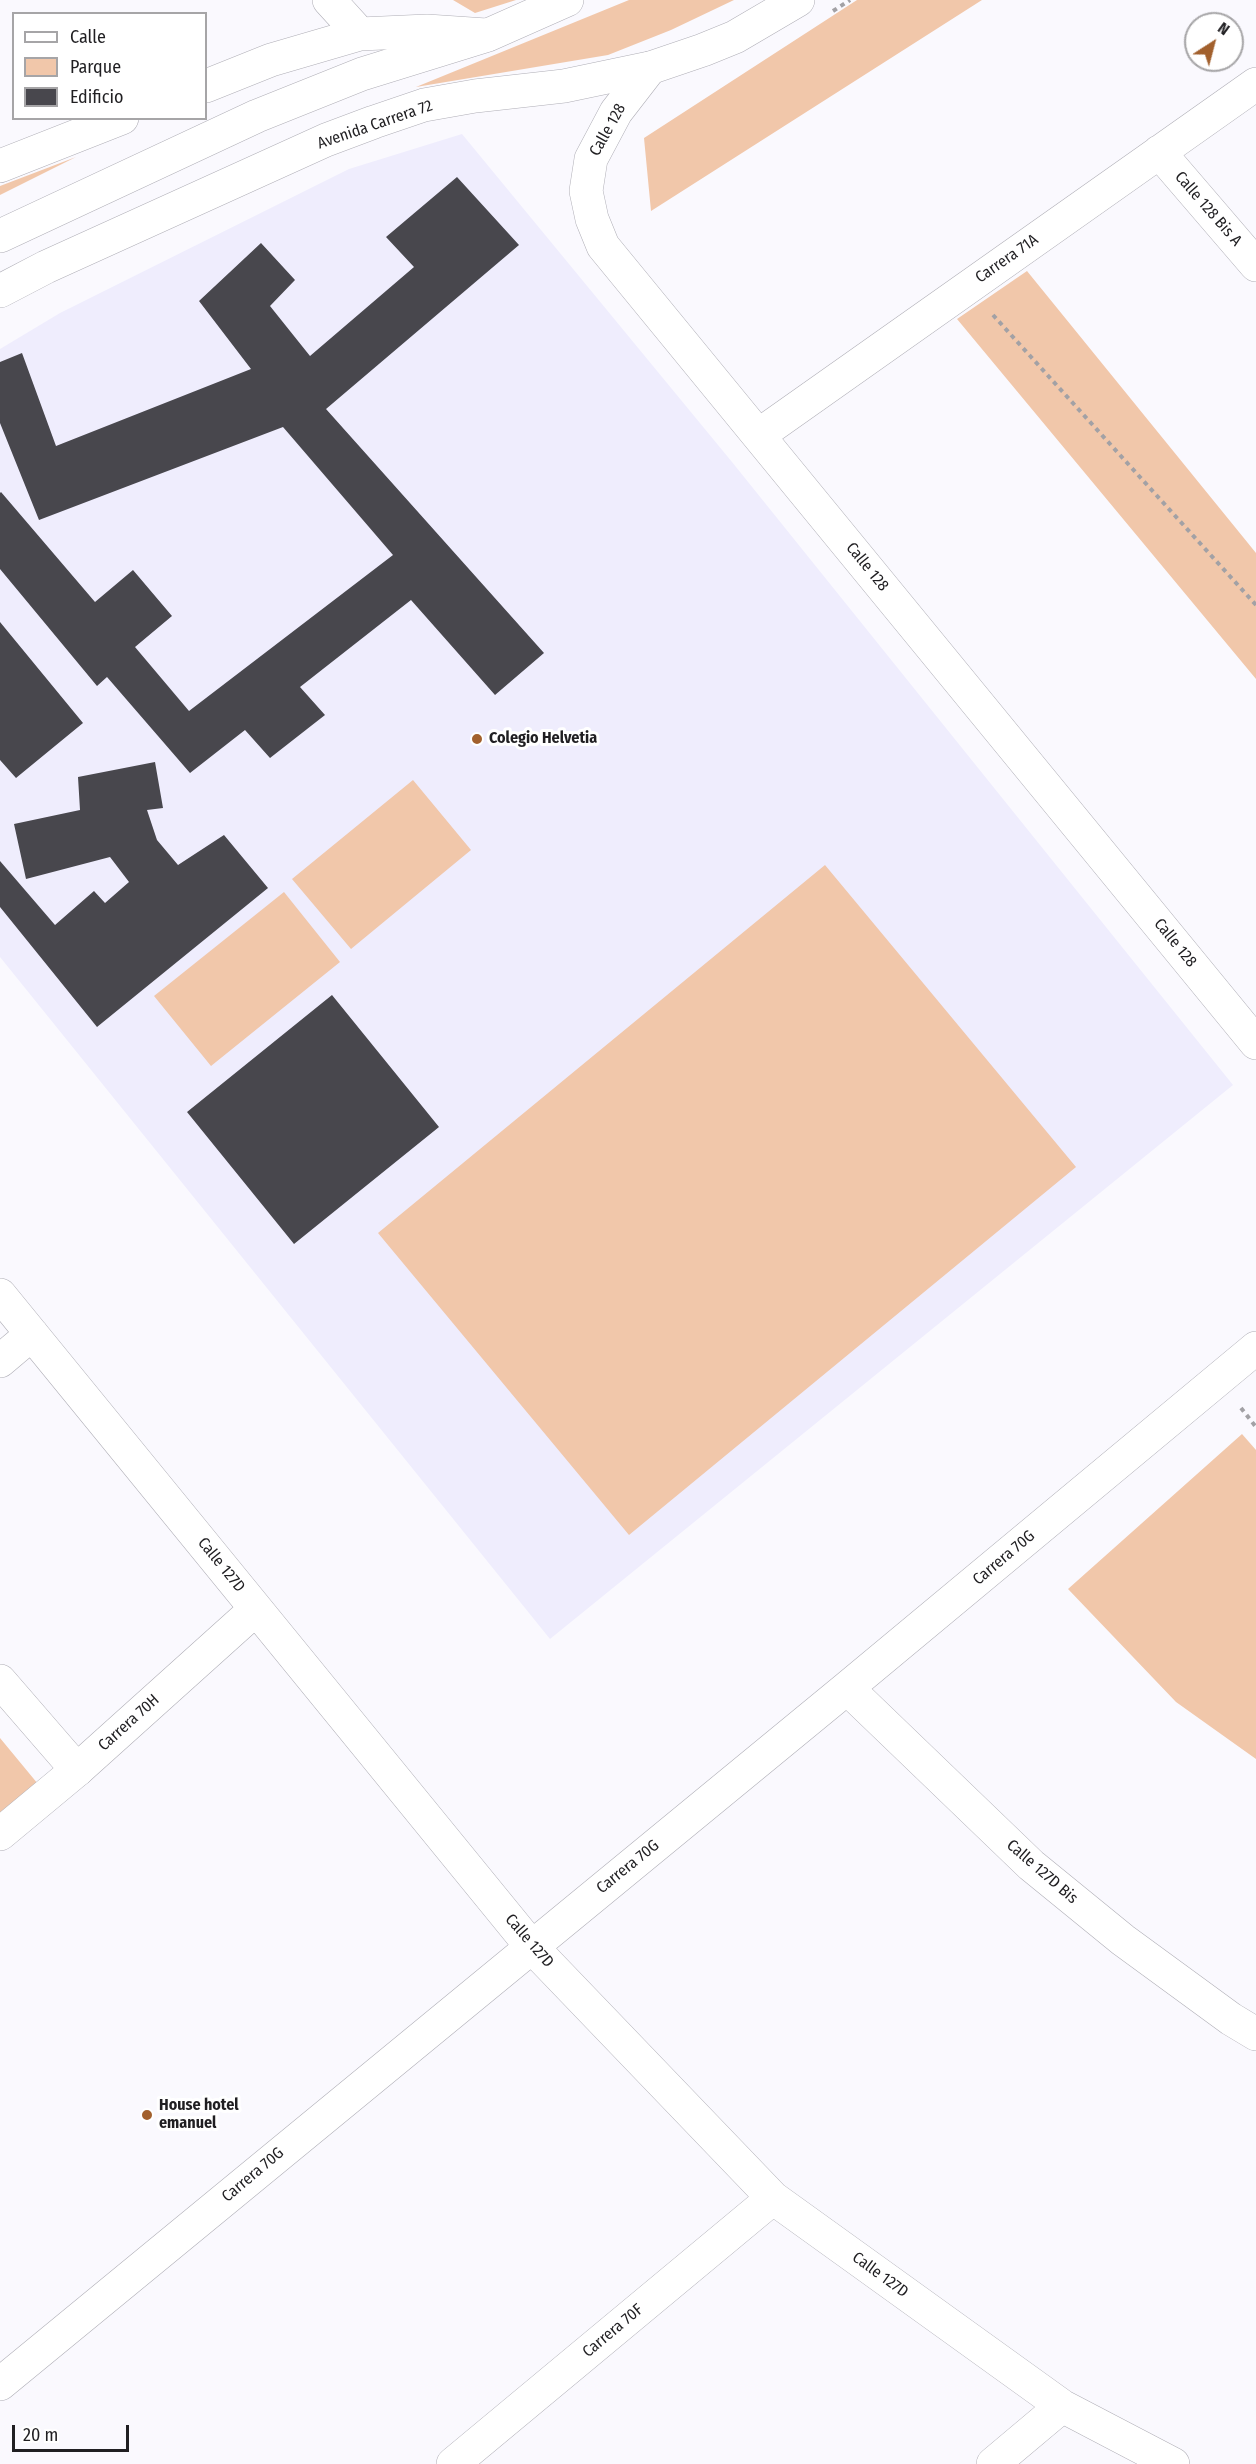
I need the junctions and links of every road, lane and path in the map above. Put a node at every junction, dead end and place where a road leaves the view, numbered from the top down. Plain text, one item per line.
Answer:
1 (329, 0) edge
2 (567, 0) edge
3 (798, 0) edge
4 (360, 34) junction
5 (488, 35) junction
6 (650, 68) junction
7 (1256, 84) edge
8 (207, 86) edge
9 (117, 120) edge
10 (1159, 152) junction
11 (0, 166) edge
12 (0, 236) edge
13 (1256, 265) edge
14 (968, 287) junction
15 (0, 291) edge
16 (759, 435) junction
17 (1256, 605) edge
18 (1256, 1043) edge
19 (0, 1295) edge
20 (32, 1334) junction
21 (1256, 1348) edge
22 (0, 1361) edge
23 (256, 1609) junction
24 (0, 1681) edge
25 (847, 1688) junction
26 (77, 1770) junction
27 (0, 1834) edge
28 (531, 1946) junction
29 (1256, 2034) edge
30 (773, 2198) junction
31 (0, 2384) edge
32 (1062, 2406) junction
33 (453, 2464) edge
34 (993, 2464) edge
35 (1173, 2464) edge

1 - 4 main road
2 - 5 main road
3 - 6 main road, Avenida Carrera 72
4 - 5 main road
4 - 8 main road
5 - 12 main road
6 - 15 main road, Avenida Carrera 72
6 - 16 main road, Calle 128
7 - 10 main road, Carrera 71A
9 - 11 main road
10 - 13 main road, Calle 128 Bis A
10 - 14 main road, Carrera 71A
14 - 16 main road, Carrera 71A
14 - 17 path
16 - 18 main road, Calle 128
19 - 20 main road, Calle 127D
20 - 22 main road
20 - 23 main road, Calle 127D
21 - 25 main road, Carrera 70G
23 - 26 main road, Carrera 70H
23 - 28 main road, Calle 127D
24 - 26 main road
25 - 28 main road, Carrera 70G
25 - 29 main road, Calle 127D Bis
26 - 27 main road, Carrera 70H
28 - 30 main road, Calle 127D
28 - 31 main road, Carrera 70G
30 - 32 main road, Calle 127D
30 - 33 main road, Carrera 70F
32 - 34 main road
32 - 35 main road, Calle 127D

